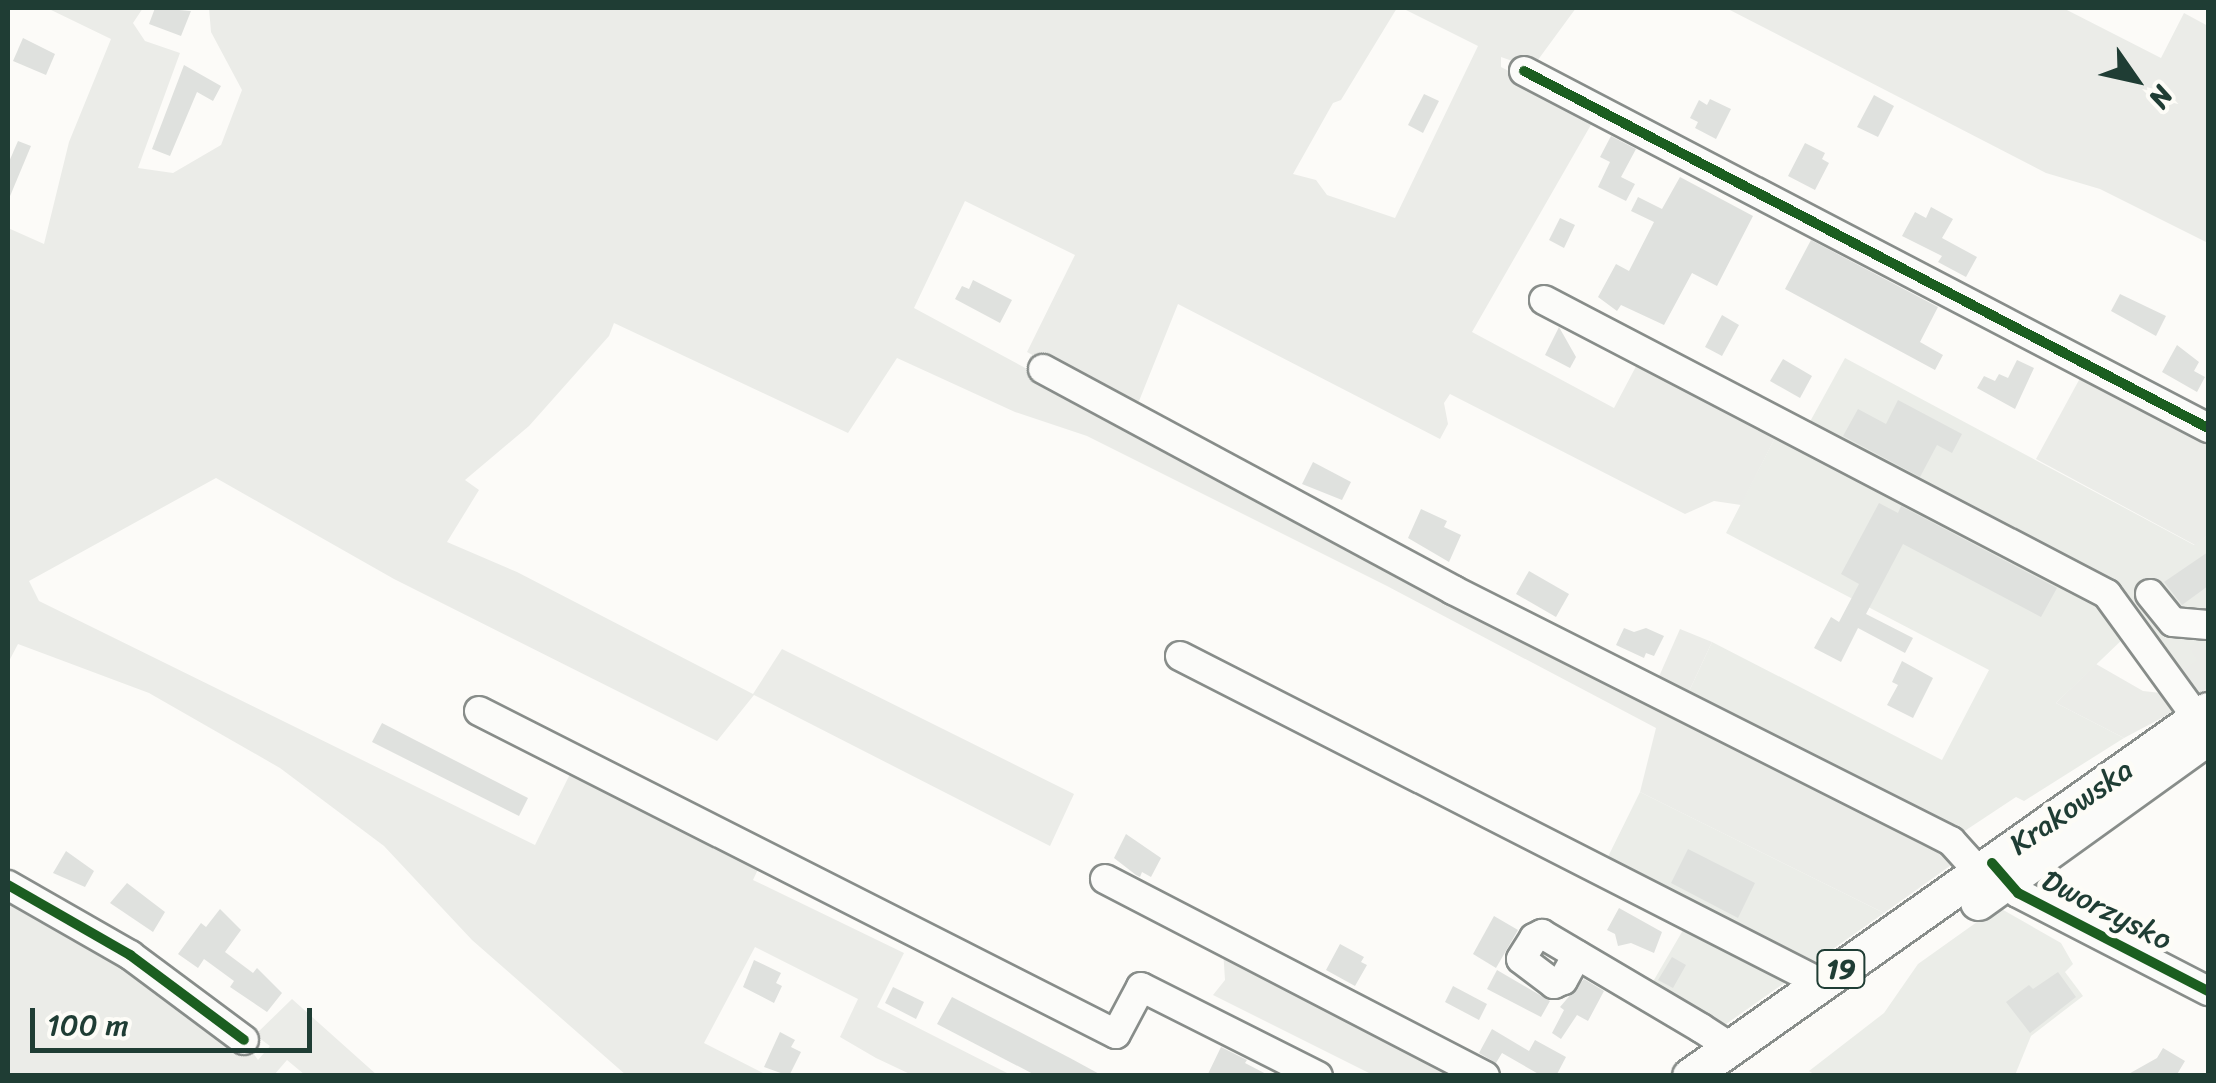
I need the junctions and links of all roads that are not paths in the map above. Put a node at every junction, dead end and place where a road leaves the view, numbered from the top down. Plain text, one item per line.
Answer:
1 (1524, 70) dead end
2 (1544, 300) dead end
3 (1043, 369) dead end
4 (2208, 428) edge
5 (2150, 594) dead end
6 (2208, 625) edge
7 (1180, 656) dead end
8 (479, 710) dead end
9 (2205, 722) edge
10 (1992, 872) junction
11 (1105, 880) dead end
12 (8, 885) edge
13 (1578, 955) dead end
14 (1821, 983) junction
15 (2208, 990) edge
16 (244, 1040) dead end
17 (1728, 1061) edge
18 (1318, 1076) edge
19 (1485, 1076) edge
20 (1690, 1076) edge

1 - 4 street
2 - 9 street
3 - 10 street, Dworzysko
5 - 6 street
7 - 14 street
8 - 18 street
9 - 10 main road, Krakowska / 19
10 - 14 main road, Krakowska / 19
10 - 15 street, Dworzysko
10 - 17 main road, Krakowska / 19
11 - 19 street
12 - 16 street
13 - 17 street
14 - 17 main road, Krakowska / 19
17 - 20 main road, Krakowska / 19

